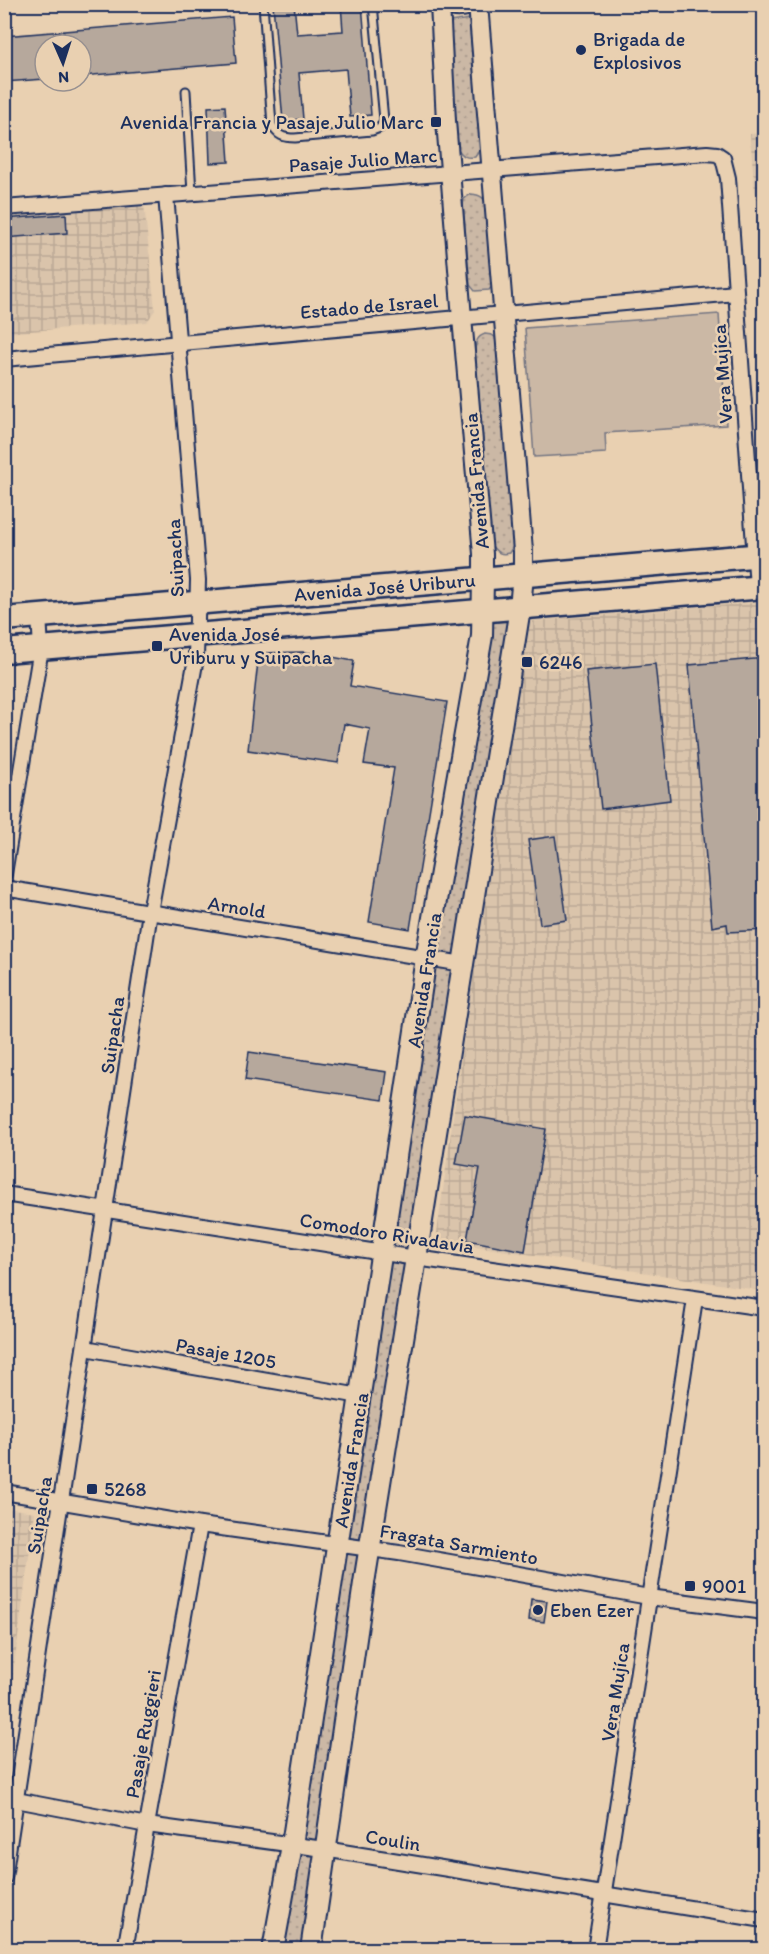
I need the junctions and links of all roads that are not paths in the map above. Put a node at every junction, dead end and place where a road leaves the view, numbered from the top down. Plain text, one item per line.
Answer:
1 (263, 4) edge
2 (373, 4) edge
3 (440, 6) edge
4 (478, 6) edge
5 (186, 91) dead end
6 (723, 158) joint
7 (490, 170) junction
8 (450, 173) junction
9 (192, 193) junction
10 (166, 195) junction
11 (4, 208) edge
12 (736, 293) junction
13 (503, 314) junction
14 (462, 318) junction
15 (178, 343) junction
16 (4, 359) edge
17 (760, 555) edge
18 (523, 575) junction
19 (483, 579) junction
20 (761, 587) edge
21 (197, 603) junction
22 (520, 608) junction
23 (483, 611) junction
24 (39, 616) junction
25 (4, 619) edge
26 (196, 635) junction
27 (41, 648) junction
28 (4, 651) edge
29 (4, 874) edge
30 (4, 888) edge
31 (150, 912) junction
32 (426, 958) junction
33 (463, 964) junction
34 (4, 1194) edge
35 (106, 1209) junction
36 (381, 1252) junction
37 (416, 1258) junction
38 (695, 1299) junction
39 (765, 1308) edge
40 (85, 1348) junction
41 (360, 1396) junction
42 (4, 1492) edge
43 (60, 1503) junction
44 (200, 1525) junction
45 (338, 1543) junction
46 (369, 1549) junction
47 (649, 1597) junction
48 (765, 1612) edge
49 (16, 1800) junction
50 (147, 1825) junction
51 (292, 1845) junction
52 (324, 1849) junction
53 (4, 1878) edge
54 (605, 1893) junction
55 (765, 1920) edge
56 (125, 1950) edge
57 (273, 1950) edge
58 (310, 1950) edge
59 (596, 1950) edge

1 - 2 lane
3 - 4 lane
3 - 8 street, Avenida Francia
4 - 7 street, Avenida Francia
5 - 9 lane
6 - 7 street, Pasaje Julio Marc
6 - 12 street, Vera Mujíca
7 - 8 street, Pasaje Julio Marc
7 - 13 street, Avenida Francia
8 - 9 street, Pasaje Julio Marc
8 - 14 street, Avenida Francia
9 - 10 street, Pasaje Julio Marc
10 - 11 street, Pasaje Julio Marc
10 - 15 street, Suipacha
12 - 13 street, Estado de Israel
12 - 17 street, Vera Mujíca
13 - 14 street, Estado de Israel
13 - 18 street, Avenida Francia
14 - 15 street, Estado de Israel
14 - 19 street, Avenida Francia
15 - 16 street, Estado de Israel
15 - 21 street, Suipacha
17 - 18 main road, Avenida José Uriburu
17 - 20 street, Vera Mujíca
18 - 19 main road, Avenida José Uriburu
18 - 22 main road, Avenida Francia
19 - 21 main road, Avenida José Uriburu
19 - 23 main road, Avenida Francia
20 - 22 main road, Avenida José Uriburu
21 - 24 main road, Avenida José Uriburu
21 - 26 street, Suipacha
22 - 23 main road, Avenida José Uriburu
22 - 33 main road, Avenida Francia
23 - 26 main road, Avenida José Uriburu
23 - 32 main road, Avenida Francia
24 - 25 main road, Avenida José Uriburu
24 - 27 street
26 - 27 main road, Avenida José Uriburu
26 - 31 street, Suipacha
27 - 28 main road, Avenida José Uriburu
27 - 29 street
30 - 31 street, Arnold
31 - 32 street, Arnold
31 - 35 street, Suipacha
32 - 33 street, Arnold
32 - 36 main road, Avenida Francia
33 - 37 main road, Avenida Francia
34 - 35 street, Comodoro Rivadavia
35 - 36 street, Comodoro Rivadavia
35 - 40 street, Suipacha
36 - 37 street, Comodoro Rivadavia
36 - 41 main road, Avenida Francia
37 - 38 street, Comodoro Rivadavia
37 - 46 main road, Avenida Francia
38 - 39 street, Comodoro Rivadavia
38 - 47 street, Vera Mujíca
40 - 41 street, Pasaje 1205
40 - 43 street, Suipacha
41 - 45 main road, Avenida Francia
42 - 43 street, Fragata Sarmiento
43 - 44 street, Fragata Sarmiento
43 - 49 street, Suipacha
44 - 45 street, Fragata Sarmiento
44 - 50 street, Pasaje Ruggieri
45 - 46 street, Fragata Sarmiento
45 - 51 main road, Avenida Francia
46 - 47 street, Fragata Sarmiento
46 - 52 main road, Avenida Francia
47 - 48 street, Fragata Sarmiento
47 - 54 street, Vera Mujíca
49 - 50 street, Coulin
49 - 53 street, Suipacha
50 - 51 street, Coulin
50 - 56 street, Pasaje Ruggieri
51 - 52 street, Coulin
51 - 57 main road, Avenida Francia
52 - 54 street, Coulin
52 - 58 main road, Avenida Francia
54 - 55 street, Coulin
54 - 59 street, Vera Mujíca

